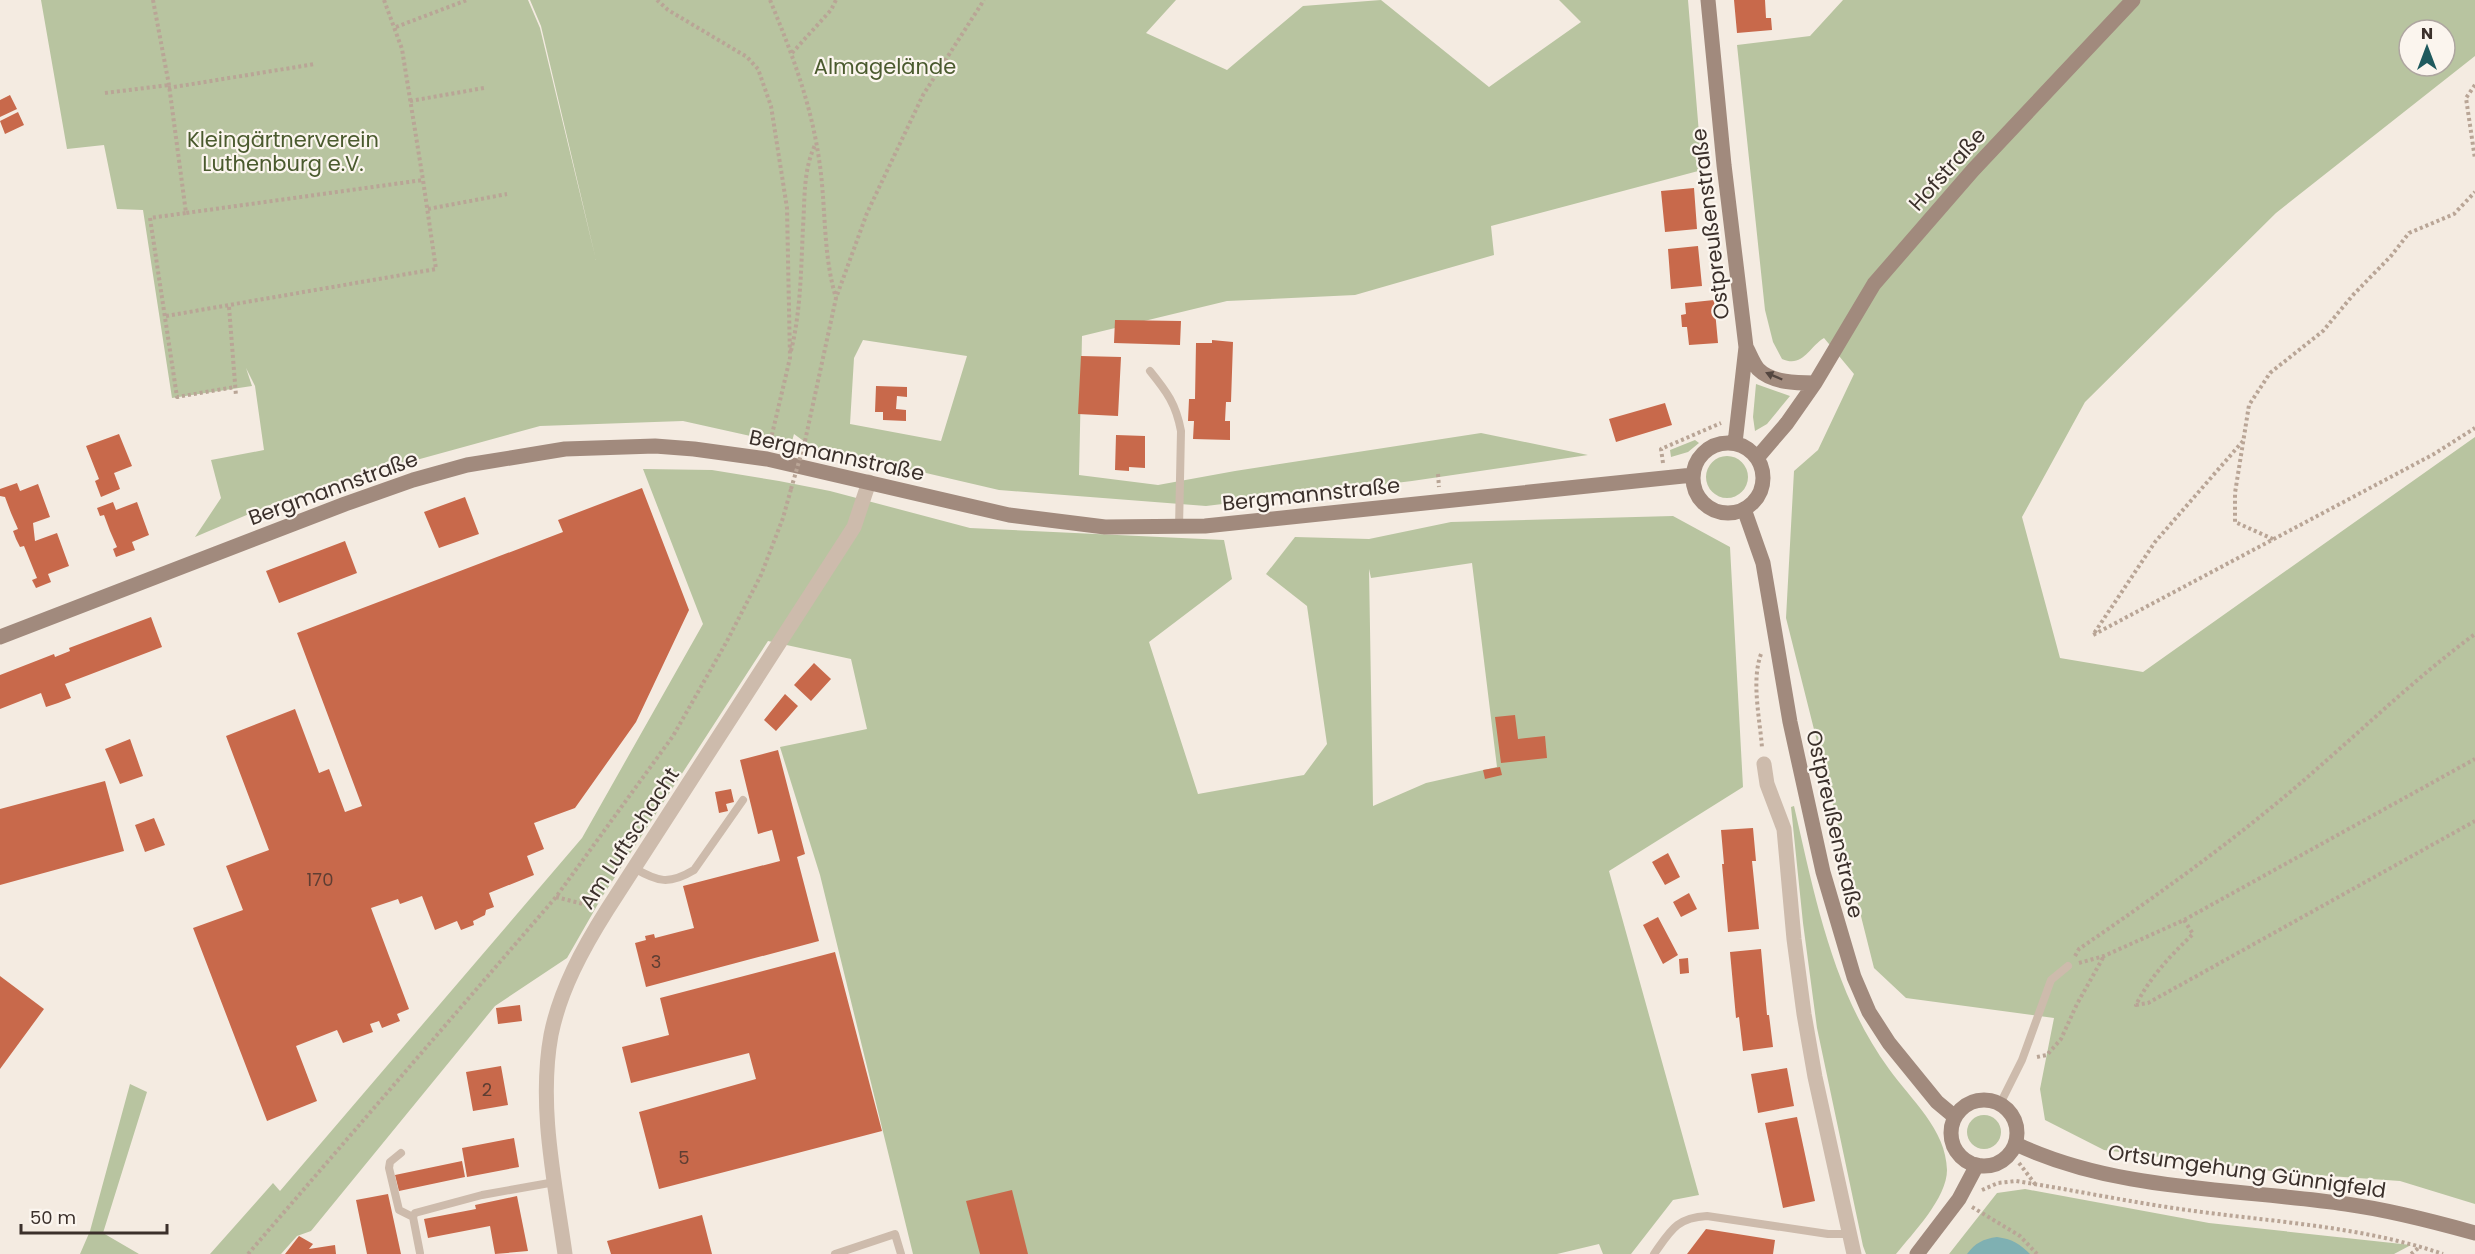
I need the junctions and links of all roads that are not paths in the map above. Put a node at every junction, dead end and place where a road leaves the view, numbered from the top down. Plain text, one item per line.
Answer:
1 (1708, 0) edge
2 (2133, 0) edge
3 (1746, 347) junction
4 (1150, 371) dead end
5 (1815, 383) junction
6 (1735, 443) junction
7 (1757, 458) junction
8 (1693, 475) junction
9 (869, 482) junction
10 (1744, 509) junction
11 (1179, 528) junction
12 (0, 637) edge
13 (1764, 764) road end
14 (742, 800) dead end
15 (634, 868) junction
16 (2068, 966) road end
17 (2000, 1104) junction
18 (1955, 1117) junction
19 (2013, 1148) junction
20 (401, 1153) dead end
21 (1977, 1165) junction
22 (555, 1182) junction
23 (413, 1217) junction
24 (2475, 1233) edge
25 (1849, 1234) junction
26 (420, 1253) edge
27 (565, 1254) edge
28 (835, 1254) edge
29 (902, 1254) edge
30 (1654, 1254) edge
31 (1854, 1254) edge
32 (1917, 1254) edge

1 - 3 street, Ostpreußenstraße
2 - 5 street, Hofstraße
5 -> 3 street
3 - 6 street, Ostpreußenstraße
4 - 11 lane
5 - 7 street, Hofstraße
6 - 7 street
6 - 8 street
7 - 10 street
8 - 10 street
8 - 11 street, Bergmannstraße
9 - 11 street, Bergmannstraße
9 - 12 street, Bergmannstraße
9 - 15 street, Am Luftschacht
10 - 18 street, Ostpreußenstraße
13 - 25 street
14 - 15 lane
15 - 22 street, Am Luftschacht
16 - 17 lane
17 - 18 street
17 - 19 street
18 - 21 street
19 - 21 street
19 - 24 street, Ortsumgehung Günnigfeld
20 - 23 lane
21 - 32 street
22 - 23 lane
22 - 27 street, Am Luftschacht
23 - 26 lane
25 - 30 lane
25 - 31 street
28 - 29 lane

